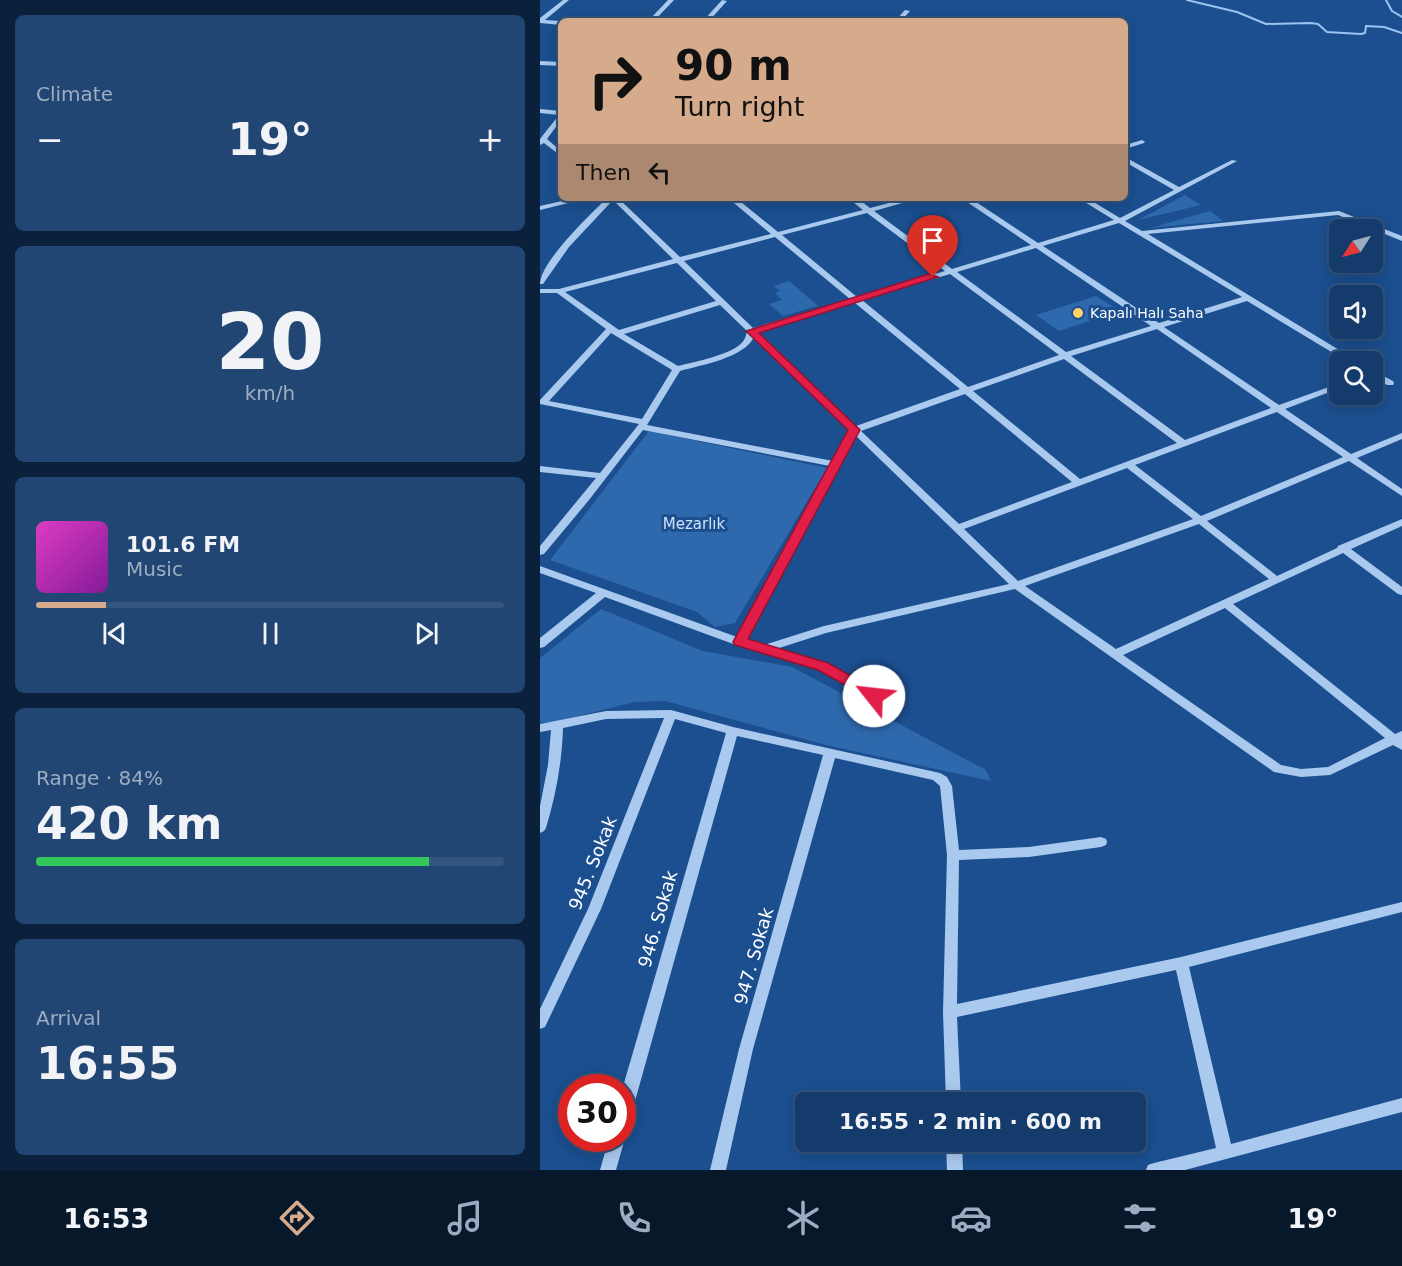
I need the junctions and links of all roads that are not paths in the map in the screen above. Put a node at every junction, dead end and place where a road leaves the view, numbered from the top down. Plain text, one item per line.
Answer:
1 (566, 0) edge
2 (671, 0) edge
3 (724, 1) edge
4 (907, 11) dead end
5 (654, 18) edge
6 (709, 18) edge
7 (901, 18) edge
8 (540, 21) edge
9 (558, 22) edge
10 (540, 63) edge
11 (558, 64) edge
12 (540, 111) edge
13 (558, 114) edge
14 (558, 119) edge
15 (542, 141) edge
16 (1142, 142) dead end
17 (1128, 146) edge
18 (558, 152) edge
19 (1128, 161) edge
20 (1234, 161) dead end
21 (1179, 190) junction
22 (573, 201) edge
23 (610, 201) edge
24 (616, 201) edge
25 (736, 201) edge
26 (856, 201) edge
27 (904, 201) edge
28 (969, 201) edge
29 (1087, 201) edge
30 (542, 209) edge
31 (869, 210) junction
32 (1120, 221) junction
33 (1140, 233) junction
34 (777, 234) junction
35 (1402, 239) edge
36 (1035, 246) junction
37 (678, 260) junction
38 (952, 271) junction
39 (540, 282) edge
40 (540, 291) edge
41 (559, 291) junction
42 (857, 298) junction
43 (1248, 298) junction
44 (721, 302) junction
45 (1159, 327) junction
46 (615, 331) junction
47 (751, 331) junction
48 (1337, 351) edge
49 (1066, 356) junction
50 (677, 369) junction
51 (1383, 379) edge
52 (1390, 383) dead end
53 (967, 389) junction
54 (1329, 389) edge
55 (1279, 409) junction
56 (643, 424) junction
57 (854, 430) junction
58 (1402, 436) edge
59 (1185, 444) junction
60 (1351, 458) junction
61 (835, 464) junction
62 (1130, 465) junction
63 (540, 469) edge
64 (602, 476) junction
65 (1080, 483) junction
66 (1402, 493) edge
67 (1200, 520) junction
68 (1402, 522) edge
69 (957, 528) junction
70 (1342, 548) junction
71 (540, 551) edge
72 (540, 569) edge
73 (1276, 580) junction
74 (1017, 585) junction
75 (604, 592) junction
76 (1402, 592) edge
77 (1229, 606) dead end
78 (740, 642) junction
79 (540, 644) edge
80 (765, 649) junction
81 (1115, 654) junction
82 (874, 696) dead end
83 (671, 714) junction
84 (557, 726) junction
85 (540, 728) edge
86 (733, 731) junction
87 (1400, 740) edge
88 (830, 753) junction
89 (540, 828) edge
90 (1101, 842) dead end
91 (953, 855) junction
92 (1402, 907) edge
93 (1181, 963) junction
94 (950, 1012) junction
95 (540, 1023) edge
96 (635, 1074) edge
97 (953, 1092) edge
98 (1402, 1105) edge
99 (613, 1152) edge
100 (954, 1152) edge
101 (1225, 1153) junction
102 (608, 1170) edge
103 (718, 1170) edge
104 (955, 1170) edge
105 (1154, 1170) edge

1 - 8 street
2 - 5 street
3 - 6 street
4 - 7 street
8 - 9 street
10 - 11 street
12 - 13 street
14 - 15 street
15 - 18 street
16 - 17 street
19 - 21 street
20 - 21 street
21 - 32 street
22 - 30 street
23 - 39 street
24 - 37 street
25 - 34 street
26 - 31 street
27 - 31 street
28 - 36 street
29 - 32 street
31 - 34 street
31 - 38 street
32 - 33 street
32 - 36 street
33 - 35 street
33 - 43 street
34 - 37 street
34 - 42 street
36 - 38 street
36 - 45 street
37 - 41 street
37 - 44 street
38 - 42 street
38 - 49 street
40 - 41 street
41 - 46 street
42 - 47 street
42 - 53 street
43 - 45 street
43 - 48 street
44 - 46 street
44 - 47 street
45 - 49 street
45 - 55 street
46 - 50 street
46 - 56 street
47 - 50 street
47 - 57 street
49 - 53 street
49 - 59 street
50 - 56 street
51 - 52 street
53 - 57 street
53 - 65 street
54 - 55 street
55 - 59 street
55 - 60 street
56 - 61 street
56 - 64 street
57 - 61 street
57 - 69 street
58 - 60 street
59 - 62 street
60 - 66 street
60 - 67 street
61 - 78 street
62 - 65 street
62 - 67 street
63 - 64 street
64 - 71 street
65 - 69 street
67 - 73 street
67 - 74 street
68 - 70 street
69 - 74 street
70 - 73 street
70 - 76 street
72 - 75 street
73 - 81 street
74 - 80 street
74 - 81 street
75 - 78 street
75 - 79 street
77 - 87 street
78 - 80 street
80 - 82 street
81 - 87 street
83 - 84 street
83 - 86 street
83 - 95 street, 945. Sokak
84 - 85 street
84 - 89 street
86 - 88 street
86 - 96 street, 946. Sokak
88 - 91 street
88 - 103 street, 947. Sokak
90 - 91 street
91 - 94 street
92 - 93 street
93 - 94 street
93 - 101 street
94 - 97 street
98 - 101 street
99 - 102 street
100 - 104 street
101 - 105 street

